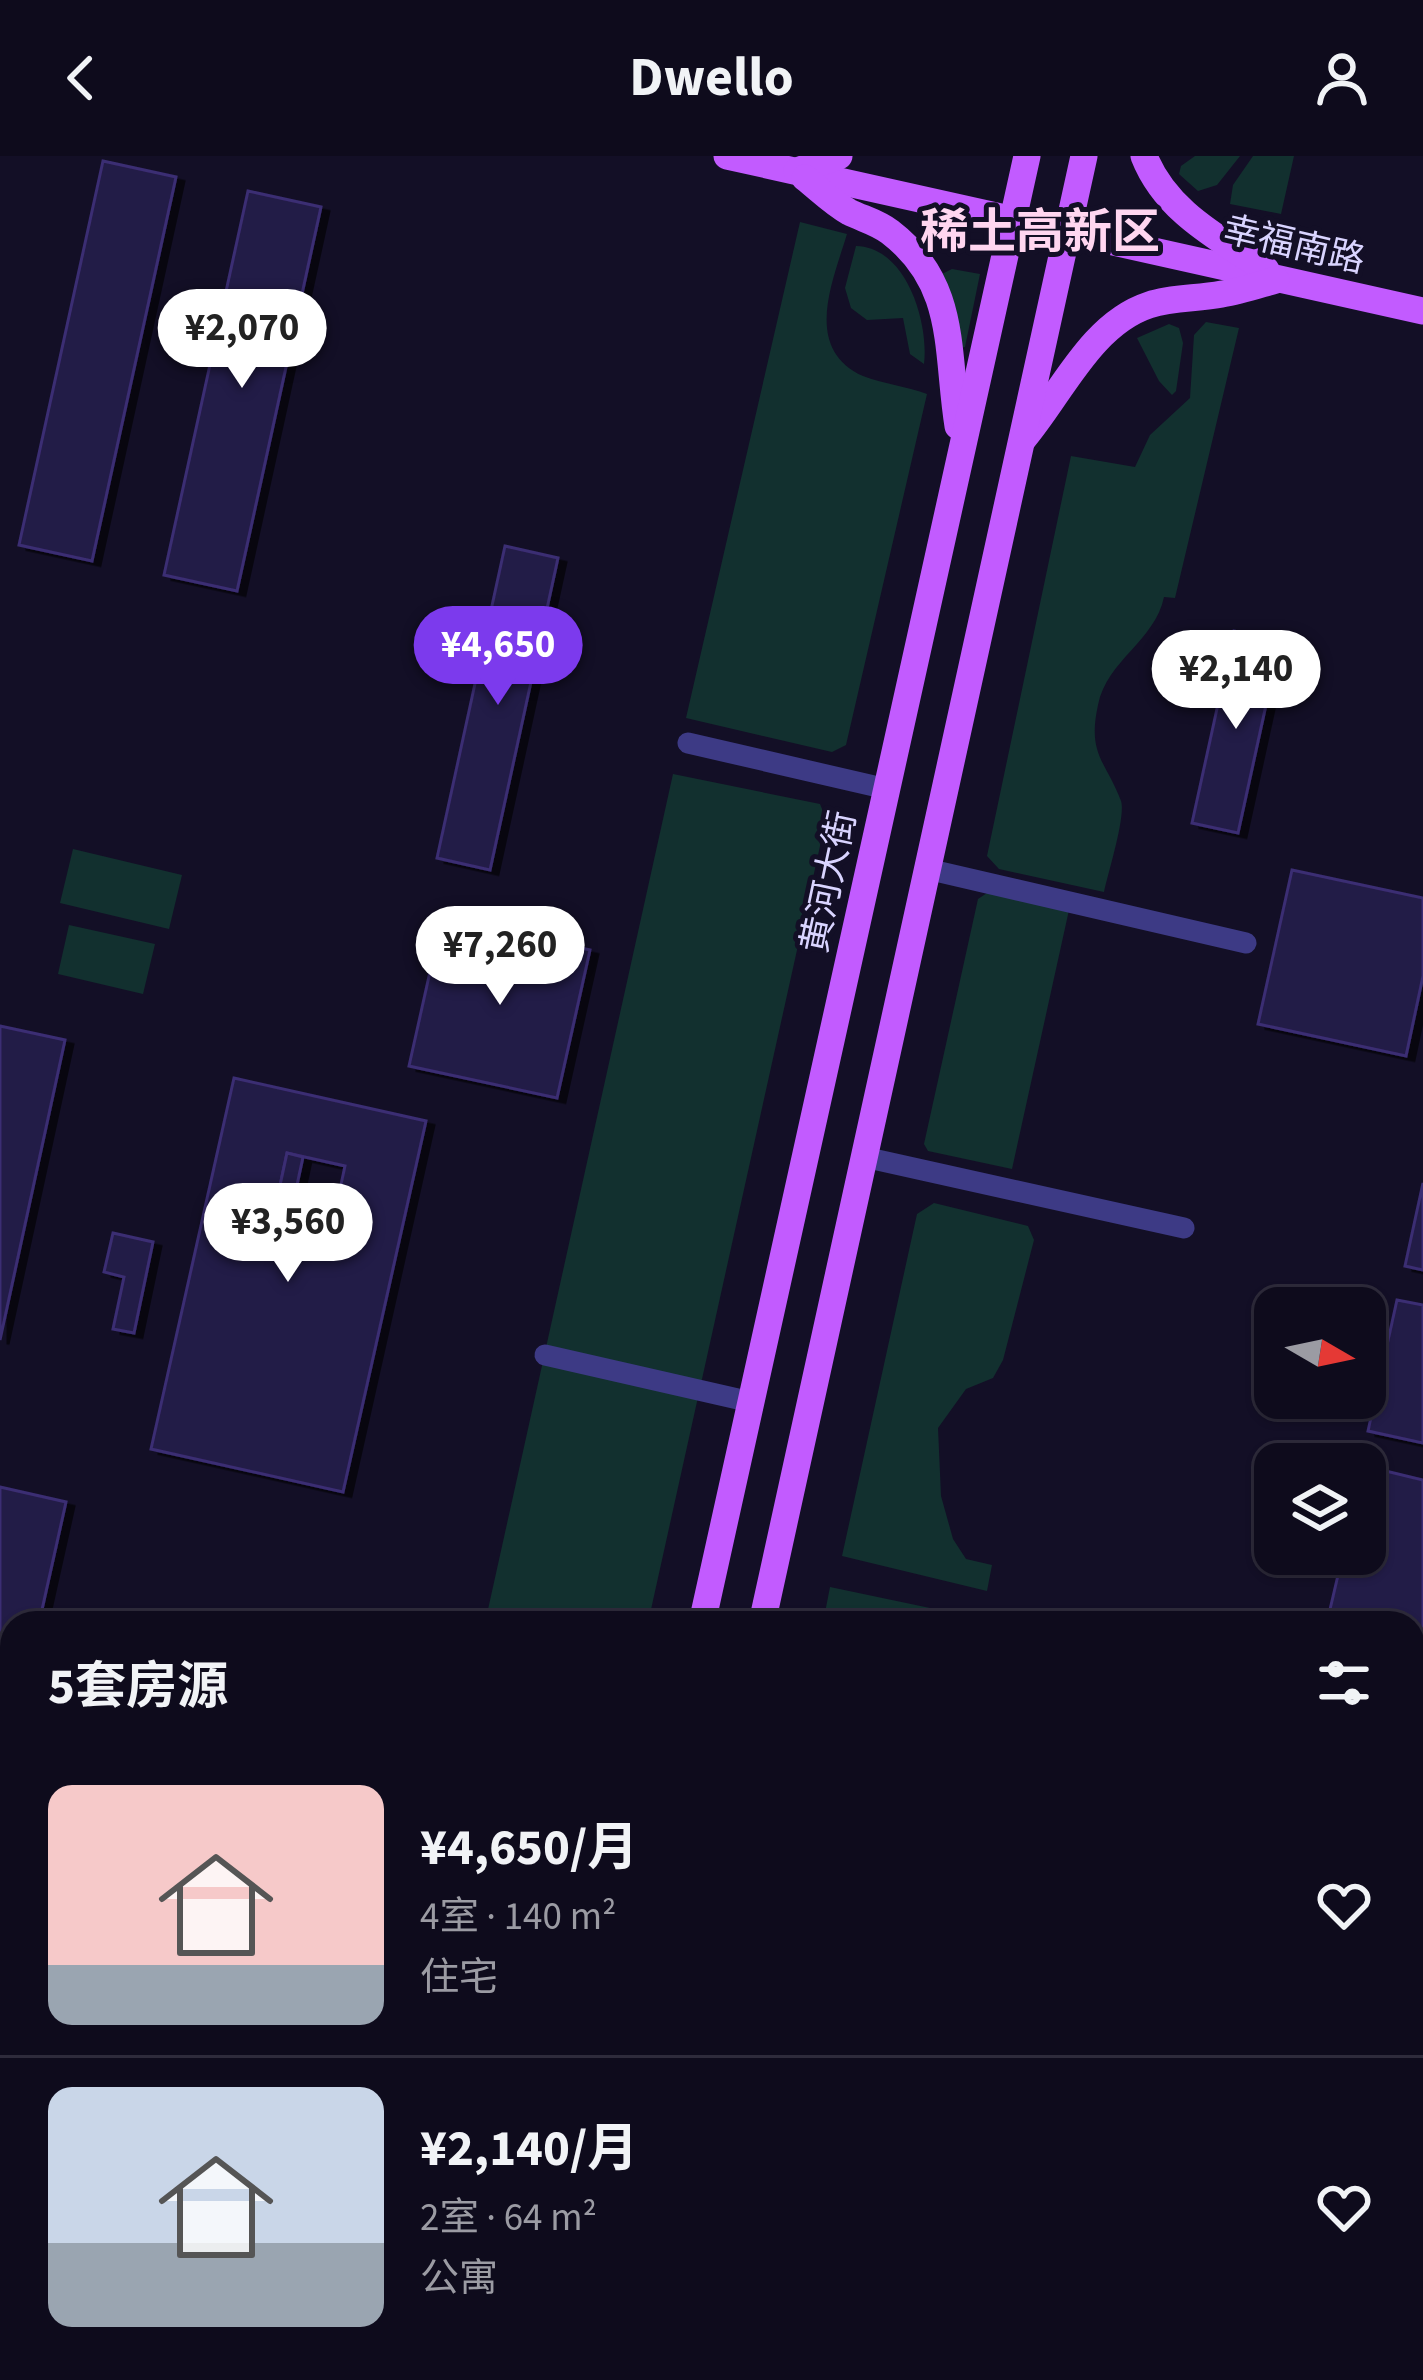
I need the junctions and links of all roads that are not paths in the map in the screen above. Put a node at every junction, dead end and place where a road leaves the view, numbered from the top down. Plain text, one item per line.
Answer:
1 (727, 156) edge
2 (839, 156) edge
3 (1027, 156) edge
4 (1084, 156) edge
5 (1144, 156) edge
6 (796, 172) junction
7 (1013, 219) junction
8 (1068, 232) junction
9 (1280, 279) junction
10 (1423, 311) edge
11 (1022, 441) junction
12 (962, 449) junction
13 (688, 743) dead end
14 (887, 789) junction
15 (927, 869) junction
16 (1246, 943) dead end
17 (864, 1157) junction
18 (1184, 1228) dead end
19 (544, 1355) dead end
20 (751, 1402) junction
21 (705, 1611) edge
22 (765, 1611) edge

1 - 6 main road, 幸福南路
2 - 6 main road
3 - 7 main road, 黄河大街
4 - 8 main road
5 - 9 main road
6 - 7 main road, 幸福南路
6 - 12 main road
7 - 8 main road, 幸福南路
7 - 12 main road, 黄河大街
8 - 9 main road, 幸福南路
8 - 11 main road
9 - 10 main road, 幸福南路
9 - 11 main road
11 - 15 main road
12 - 14 main road, 黄河大街
13 - 14 lane
14 - 20 main road, 黄河大街
15 - 16 lane
15 - 17 main road
17 - 18 lane
17 - 22 main road
19 - 20 lane
20 - 21 main road, 黄河大街

